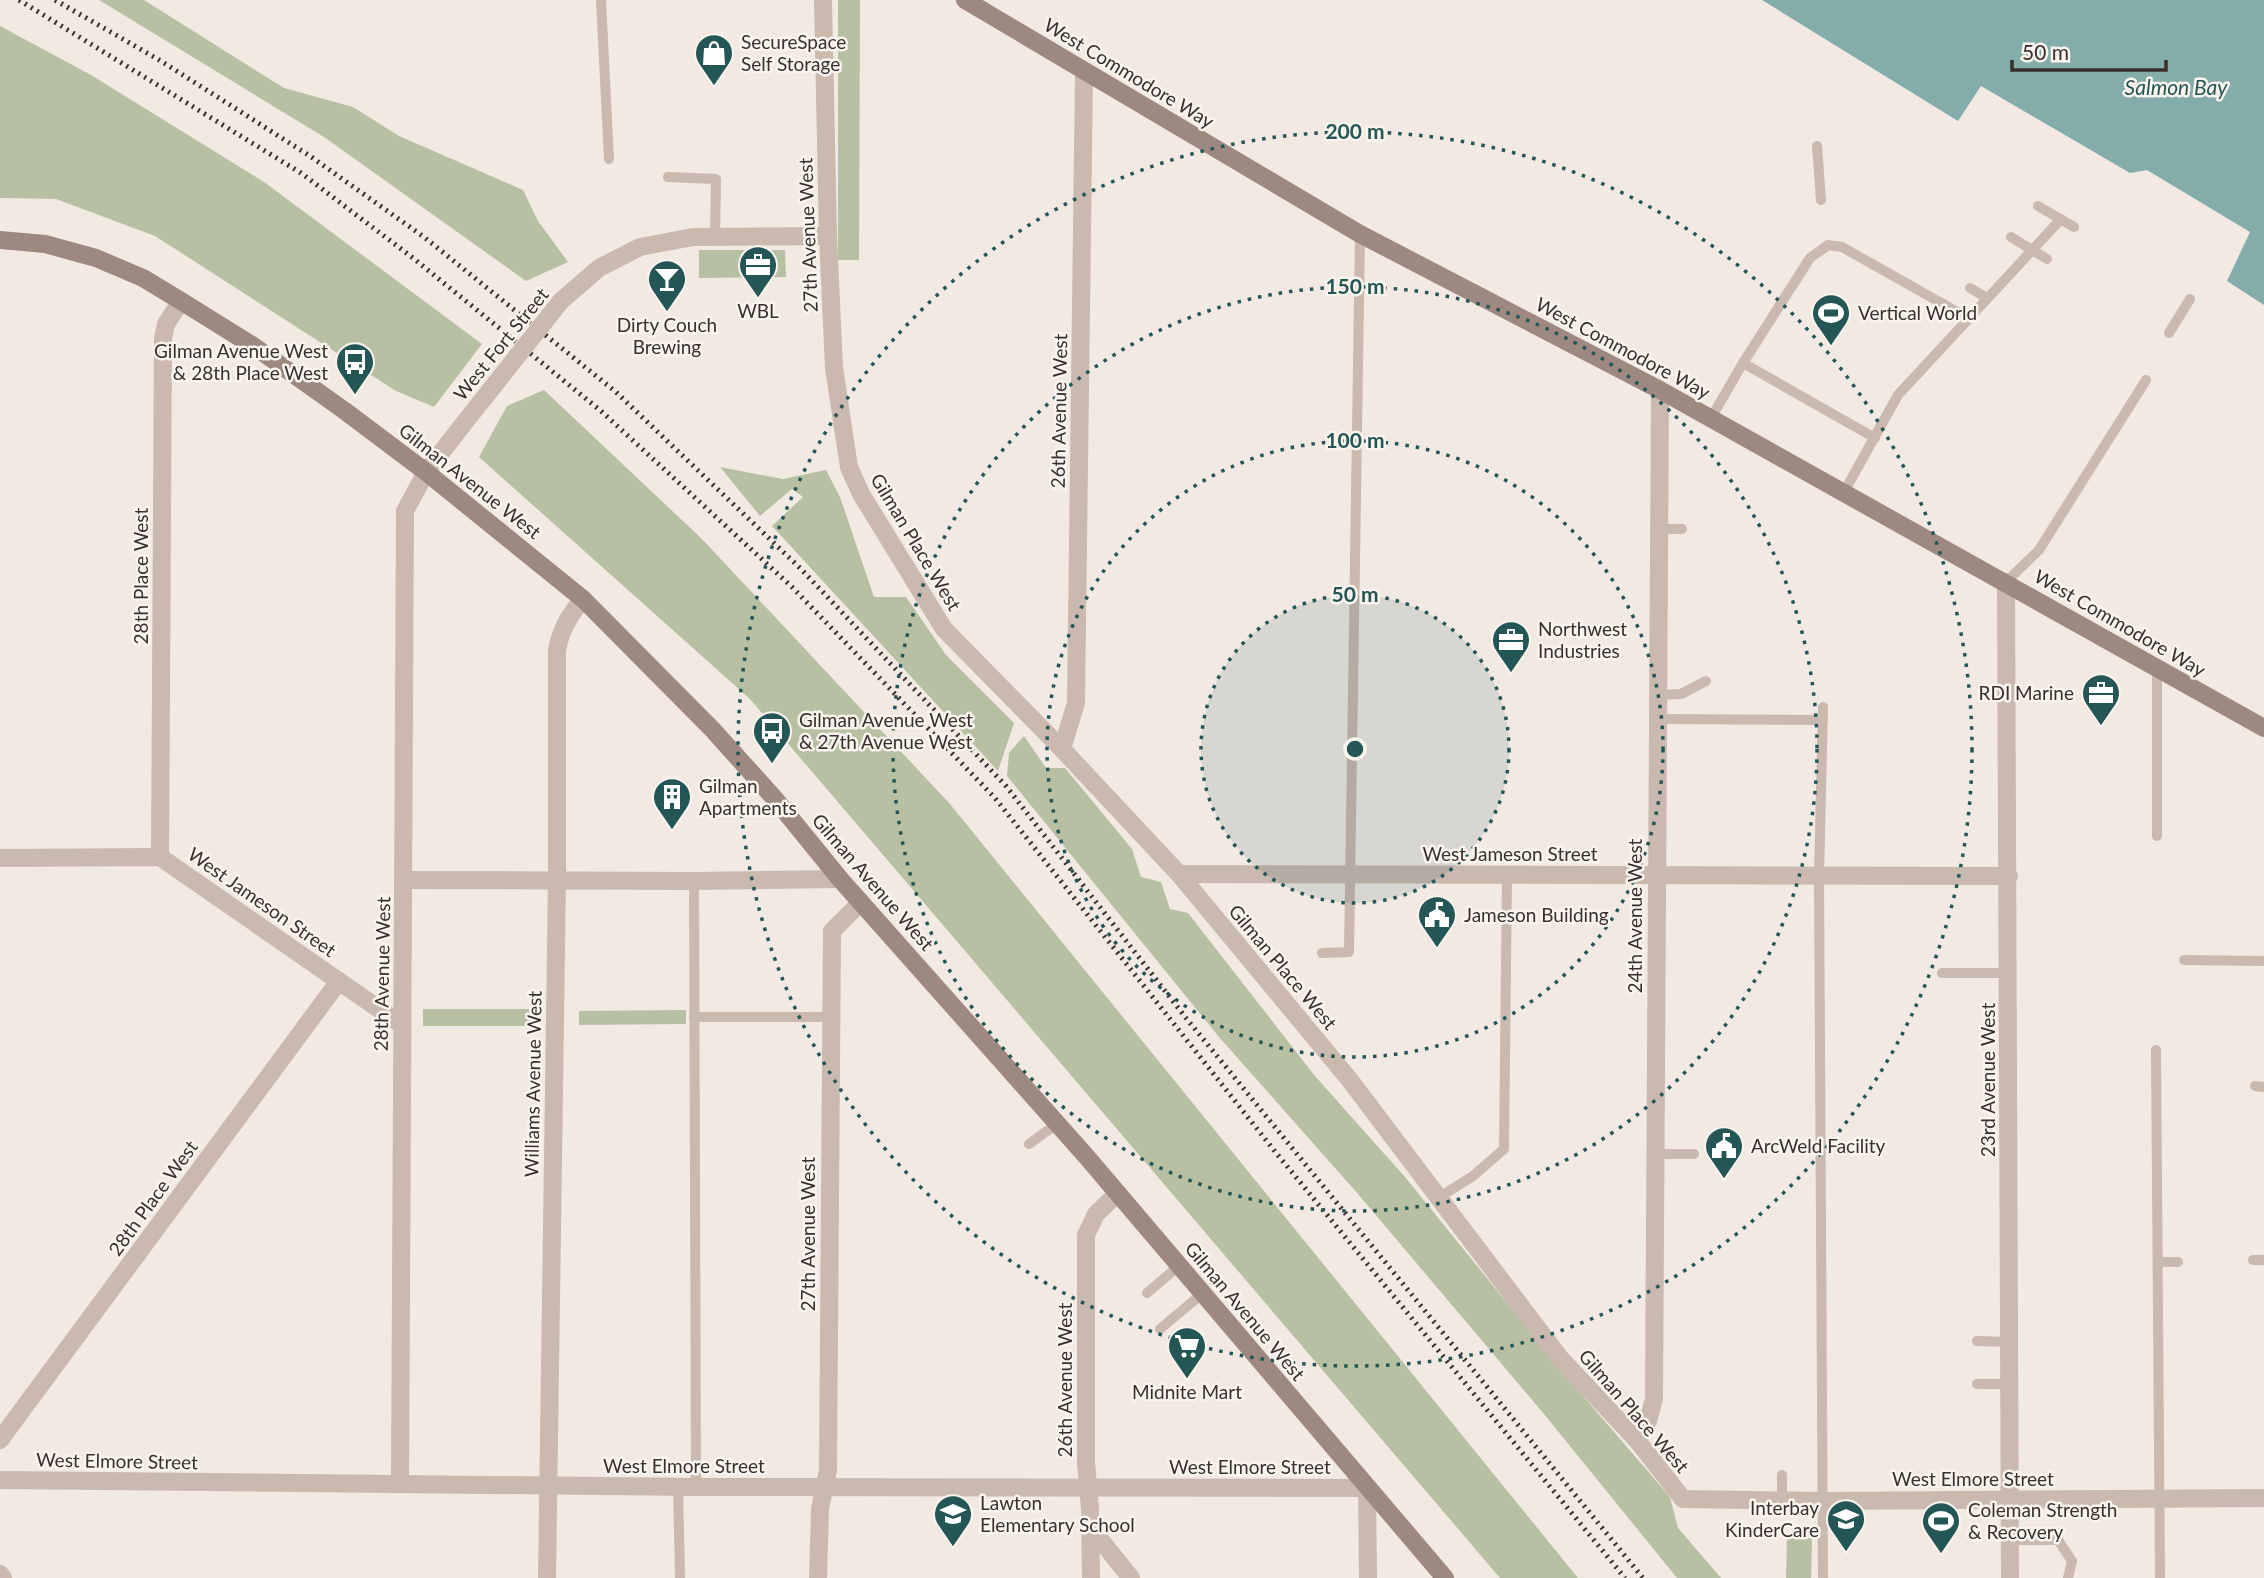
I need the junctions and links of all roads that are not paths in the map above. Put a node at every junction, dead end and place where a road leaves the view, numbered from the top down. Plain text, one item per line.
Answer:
1 (601, 0) edge
2 (823, 0) edge
3 (965, 0) edge
4 (1084, 71) junction
5 (1817, 146) dead end
6 (609, 159) dead end
7 (667, 177) dead end
8 (1821, 200) dead end
9 (2038, 206) dead end
10 (2061, 219) junction
11 (2074, 227) dead end
12 (1360, 234) junction
13 (828, 236) junction
14 (2011, 237) dead end
15 (715, 238) junction
16 (0, 240) edge
17 (2032, 250) junction
18 (2047, 259) dead end
19 (1970, 288) dead end
20 (1987, 298) junction
21 (2190, 299) dead end
22 (181, 301) junction
23 (1968, 318) junction
24 (2169, 333) dead end
25 (1743, 363) junction
26 (2146, 380) dead end
27 (1660, 390) junction
28 (1711, 418) junction
29 (1875, 438) junction
30 (849, 467) joint
31 (426, 472) junction
32 (1844, 492) junction
33 (1659, 529) junction
34 (1682, 529) dead end
35 (2006, 582) junction
36 (583, 599) junction
37 (2157, 668) junction
38 (1706, 681) dead end
39 (1658, 695) junction
40 (1823, 707) dead end
41 (1658, 719) junction
42 (1823, 720) junction
43 (2264, 728) edge
44 (1062, 749) junction
45 (2157, 836) dead end
46 (160, 857) junction
47 (0, 858) edge
48 (1179, 874) junction
49 (1350, 874) junction
50 (1507, 875) junction
51 (1656, 875) junction
52 (1819, 875) junction
53 (2009, 876) junction
54 (841, 879) junction
55 (404, 880) junction
56 (557, 880) junction
57 (694, 881) junction
58 (861, 902) junction
59 (1322, 953) dead end
60 (2184, 960) dead end
61 (2264, 961) edge
62 (1942, 973) dead end
63 (2009, 973) junction
64 (339, 981) junction
65 (694, 1017) junction
66 (830, 1017) junction
67 (402, 1026) junction
68 (2156, 1050) dead end
69 (1058, 1124) junction
70 (1029, 1144) dead end
71 (1655, 1154) junction
72 (1695, 1154) dead end
73 (1118, 1193) junction
74 (1438, 1198) junction
75 (2158, 1262) junction
76 (2178, 1262) dead end
77 (1180, 1265) junction
78 (1147, 1293) dead end
79 (1203, 1293) junction
80 (1160, 1329) dead end
81 (1977, 1341) dead end
82 (2010, 1342) junction
83 (1977, 1384) dead end
84 (2010, 1384) junction
85 (1636, 1439) junction
86 (0, 1440) edge
87 (1782, 1475) dead end
88 (0, 1480) edge
89 (400, 1483) junction
90 (548, 1486) junction
91 (687, 1487) junction
92 (824, 1487) junction
93 (1367, 1488) junction
94 (1088, 1489) junction
95 (2264, 1497) edge
96 (2160, 1498) junction
97 (1683, 1499) joint
98 (1782, 1500) junction
99 (2010, 1500) junction
100 (1822, 1501) junction
101 (1090, 1527) junction
102 (2010, 1540) junction
103 (0, 1574) edge
104 (3, 1578) edge
105 (547, 1578) edge
106 (680, 1578) edge
107 (818, 1578) edge
108 (1091, 1578) edge
109 (1131, 1578) edge
110 (1368, 1578) edge
111 (1445, 1578) edge
112 (1823, 1578) edge
113 (2010, 1578) edge
114 (2068, 1578) edge
115 (2160, 1578) edge

1 - 6 lane
2 - 13 street, 27th Avenue West
3 - 4 main road, West Commodore Way
4 - 12 main road, West Commodore Way
4 - 44 street, 26th Avenue West
5 - 8 lane
7 - 15 lane
9 - 10 lane
10 - 11 lane
10 - 17 lane
12 - 27 main road, West Commodore Way
12 - 49 lane
13 - 15 street, West Fort Street
13 - 30 street, 27th Avenue West
14 - 17 lane
15 - 31 street, West Fort Street, bridge
16 - 22 main road, Gilman Avenue West
17 - 18 lane
17 - 20 lane
19 - 20 lane
20 - 23 lane
21 - 24 lane
22 - 31 main road, Gilman Avenue West
22 - 46 street, 28th Place West
23 - 25 lane
23 - 29 lane
25 - 28 lane
25 - 29 lane
26 - 35 lane
27 - 28 main road, West Commodore Way
27 - 33 street, 24th Avenue West
28 - 32 main road, West Commodore Way
29 - 32 lane
30 - 44 street, Gilman Place West
31 - 36 main road, Gilman Avenue West
31 - 55 street, 28th Avenue West
32 - 35 main road, West Commodore Way
33 - 34 lane
33 - 39 street, 24th Avenue West
35 - 37 main road, West Commodore Way
35 - 53 street, 23rd Avenue West
36 - 54 main road, Gilman Avenue West
36 - 56 street, Williams Avenue West
37 - 43 main road, West Commodore Way
37 - 45 lane
38 - 39 lane
39 - 41 street, 24th Avenue West
40 - 42 lane
41 - 42 lane
41 - 51 street, 24th Avenue West
42 - 52 lane
44 - 48 street, Gilman Place West
46 - 47 street, West Jameson Street
46 - 64 street, West Jameson Street
48 - 49 street, West Jameson Street
48 - 74 street, Gilman Place West
49 - 50 street, West Jameson Street
49 - 59 lane
50 - 51 street, West Jameson Street
50 - 74 lane
51 - 52 street, West Jameson Street
51 - 71 street, 24th Avenue West
52 - 53 street, West Jameson Street
52 - 100 lane
53 - 63 street, 23rd Avenue West
54 - 57 street
54 - 58 main road, Gilman Avenue West
55 - 56 street
55 - 67 street, 28th Avenue West
56 - 57 street
56 - 90 street, Williams Avenue West
57 - 65 lane
58 - 66 street, 27th Avenue West
58 - 69 main road, Gilman Avenue West
60 - 61 lane
62 - 63 lane
63 - 82 street, 23rd Avenue West
64 - 67 street, West Jameson Street
64 - 86 street, 28th Place West
65 - 66 lane
65 - 91 lane
66 - 92 street, 27th Avenue West
67 - 89 street, 28th Avenue West
68 - 75 lane
69 - 70 lane
69 - 73 main road, Gilman Avenue West
71 - 72 lane
71 - 85 street, 24th Avenue West
73 - 77 main road, Gilman Avenue West
73 - 94 street, 26th Avenue West
74 - 85 street, Gilman Place West
75 - 76 lane
75 - 96 lane
77 - 78 lane
77 - 79 main road, Gilman Avenue West
79 - 80 lane
79 - 93 main road, Gilman Avenue West
81 - 82 lane
82 - 84 street, 23rd Avenue West
83 - 84 lane
84 - 99 street, 23rd Avenue West
85 - 97 street, Gilman Place West
87 - 98 lane
88 - 89 street, West Elmore Street
89 - 90 street, West Elmore Street
90 - 91 street, West Elmore Street
90 - 105 street, Williams Avenue West
91 - 92 street, West Elmore Street
91 - 106 lane
92 - 94 street, West Elmore Street
92 - 107 street, 27th Avenue West
93 - 94 street, West Elmore Street
93 - 110 street
93 - 111 main road, Gilman Avenue West
94 - 101 street, 26th Avenue West
95 - 96 street, West Elmore Street
96 - 99 street, West Elmore Street
96 - 115 lane
97 - 98 street, West Elmore Street
98 - 100 street, West Elmore Street
99 - 100 street, West Elmore Street
99 - 102 street, 23rd Avenue West
100 - 112 lane
101 - 108 street, 26th Avenue West
101 - 109 street
102 - 113 street, 23rd Avenue West
102 - 114 lane
103 - 104 street

